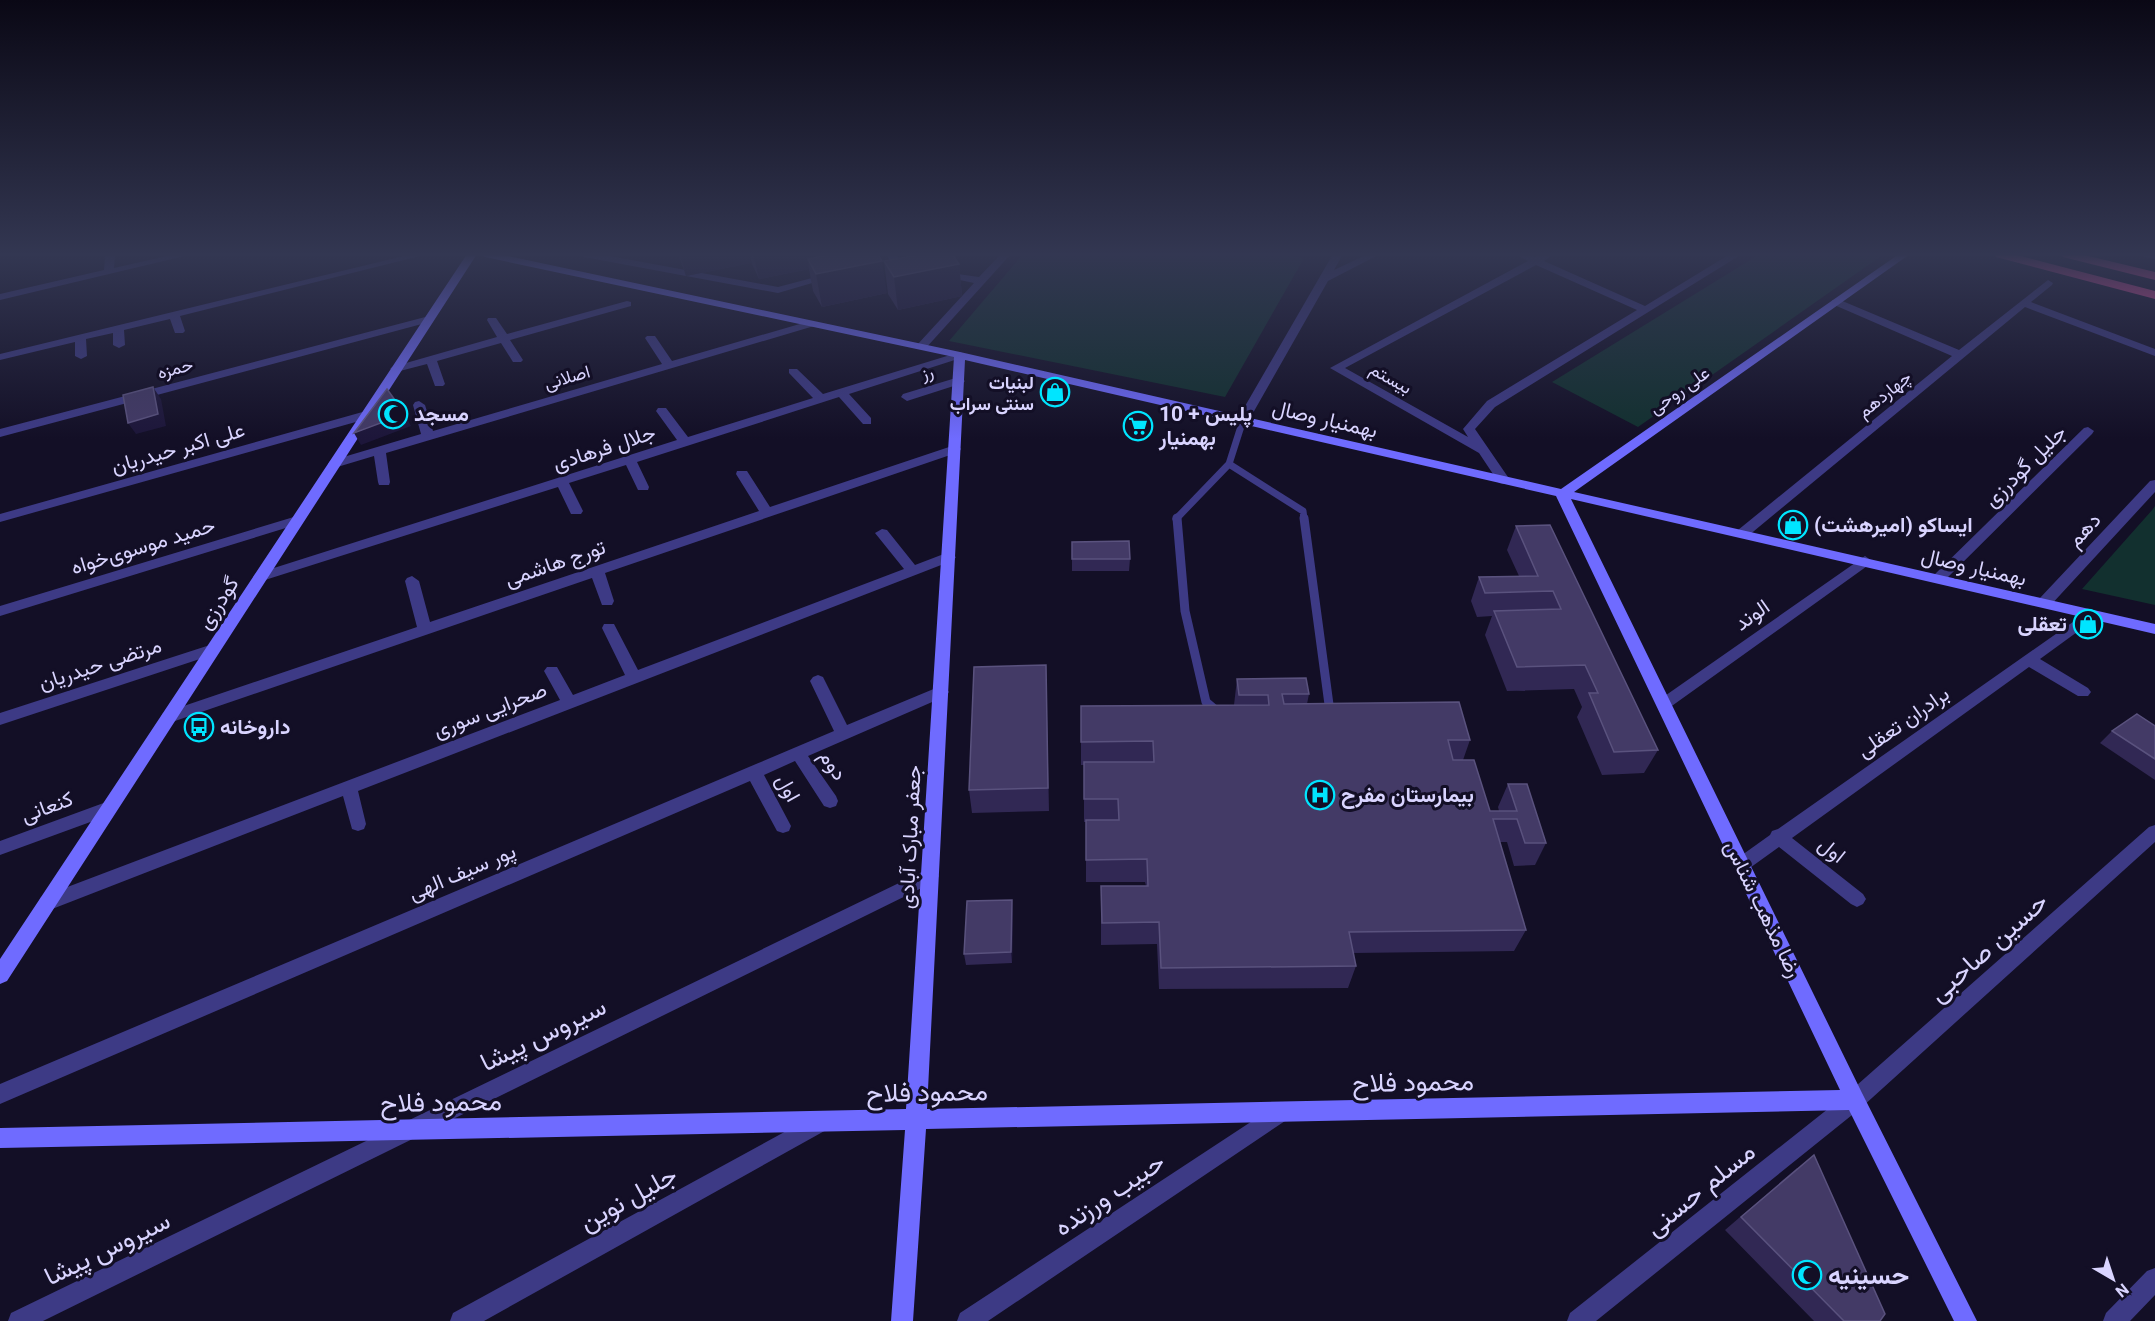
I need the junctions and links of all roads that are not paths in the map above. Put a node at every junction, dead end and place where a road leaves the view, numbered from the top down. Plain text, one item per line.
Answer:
1 (174, 315) edge
2 (171, 316) edge
3 (431, 316) edge
4 (586, 316) edge
5 (772, 316) edge
6 (950, 316) edge
7 (1302, 316) edge
8 (1434, 316) edge
9 (1636, 316) edge
10 (1818, 316) edge
11 (1866, 316) edge
12 (2008, 316) edge
13 (2056, 316) edge
14 (429, 319) junction
15 (492, 320) dead end
16 (810, 324) junction
17 (118, 328) junction
18 (179, 331) dead end
19 (80, 337) junction
20 (651, 338) dead end
21 (505, 339) junction
22 (119, 345) dead end
23 (921, 347) junction
24 (2155, 354) edge
25 (960, 355) junction
26 (1960, 355) junction
27 (81, 356) dead end
28 (0, 357) edge
29 (431, 360) junction
30 (517, 360) dead end
31 (2155, 362) edge
32 (669, 365) junction
33 (396, 369) junction
34 (793, 371) dead end
35 (959, 381) junction
36 (439, 384) dead end
37 (842, 393) junction
38 (907, 397) dead end
39 (821, 399) junction
40 (419, 405) dead end
41 (662, 411) dead end
42 (366, 415) junction
43 (1243, 420) junction
44 (867, 421) dead end
45 (2088, 431) dead end
46 (0, 433) edge
47 (428, 436) junction
48 (685, 442) junction
49 (955, 449) junction
50 (1483, 450) junction
51 (379, 451) junction
52 (630, 460) junction
53 (334, 464) junction
54 (1229, 464) junction
55 (742, 474) dead end
56 (1504, 480) junction
57 (384, 482) dead end
58 (562, 482) junction
59 (2155, 484) edge
60 (643, 487) dead end
61 (1562, 494) junction
62 (576, 511) dead end
63 (766, 513) junction
64 (0, 518) edge
65 (297, 520) junction
66 (882, 533) dead end
67 (1743, 533) junction
68 (949, 557) junction
69 (1865, 561) junction
70 (597, 571) junction
71 (913, 571) junction
72 (260, 577) junction
73 (1938, 579) junction
74 (412, 581) dead end
75 (607, 601) dead end
76 (2044, 603) junction
77 (0, 611) edge
78 (2090, 615) junction
79 (609, 628) dead end
80 (2155, 629) edge
81 (425, 630) junction
82 (213, 649) junction
83 (2028, 659) junction
84 (552, 671) dead end
85 (634, 678) junction
86 (818, 681) dead end
87 (941, 692) junction
88 (2083, 692) dead end
89 (569, 703) junction
90 (1664, 704) junction
91 (169, 717) junction
92 (1226, 718) edge
93 (1321, 718) edge
94 (0, 719) edge
95 (843, 734) junction
96 (798, 753) junction
97 (753, 772) junction
98 (349, 787) junction
99 (830, 801) dead end
100 (110, 808) junction
101 (358, 824) dead end
102 (783, 826) dead end
103 (2155, 832) edge
104 (1779, 836) junction
105 (0, 848) edge
106 (1741, 865) junction
107 (930, 876) junction
108 (1857, 899) dead end
109 (47, 903) junction
110 (0, 975) edge
111 (0, 1094) edge
112 (1855, 1100) junction
113 (1281, 1112) junction
114 (916, 1119) junction
115 (822, 1121) junction
116 (410, 1129) junction
117 (0, 1138) edge
118 (2155, 1279) edge
119 (19, 1321) edge
120 (461, 1321) edge
121 (902, 1321) edge
122 (968, 1321) edge
123 (1578, 1321) edge
124 (1966, 1321) edge
125 (2114, 1321) edge

1 - 18 street
2 - 17 street
3 - 14 street, گودرزی
4 - 21 street
5 - 16 street, بهمنیار وصال
6 - 23 street
7 - 43 street
8 - 50 street, بیستم
9 - 50 street
10 - 61 street, علی روحی
11 - 26 street
12 - 26 street, چهاردهم
13 - 24 street
14 - 33 street, گودرزی
14 - 46 street, حمزه
15 - 21 street
16 - 23 street, بهمنیار وصال
16 - 32 street, اصلانی
17 - 19 street
17 - 22 street
19 - 27 street
19 - 28 street
20 - 32 street
21 - 29 street
21 - 30 street
23 - 25 street, بهمنیار وصال
24 - 31 street
25 - 35 street, جعفر مبارک آبادی
25 - 37 street, جلال فرهادی
25 - 43 street, بهمنیار وصال
26 - 67 street, چهاردهم
29 - 33 street
29 - 36 street
32 - 47 street, اصلانی
33 - 42 street, گودرزی
34 - 39 street
35 - 38 street, رز
35 - 49 street, جعفر مبارک آبادی
37 - 39 street, جلال فرهادی
37 - 44 street
39 - 48 street, جلال فرهادی
40 - 47 street
41 - 48 street
42 - 53 street, گودرزی
42 - 64 street, علی اکبر حیدریان
43 - 54 lane
43 - 56 street, بهمنیار وصال
45 - 73 street, جلیل گودرزی
47 - 51 street, اصلانی
48 - 52 street, جلال فرهادی
49 - 63 street, تورج هاشمی
49 - 68 street, جعفر مبارک آبادی
50 - 56 street
51 - 53 street, اصلانی
51 - 57 street
52 - 58 street, جلال فرهادی
52 - 60 street
53 - 65 street, گودرزی
54 - 92 lane
54 - 93 lane
55 - 63 street
56 - 61 street, بهمنیار وصال
58 - 62 street
58 - 72 street, جلال فرهادی
59 - 76 street, دهم
61 - 67 street, بهمنیار وصال
61 - 90 street, رضا مذهب شناس
63 - 70 street, تورج هاشمی
65 - 72 street, گودرزی
65 - 77 street, حمید موسوی‌خواه
66 - 71 street
67 - 69 street, بهمنیار وصال
68 - 71 street, صحرایی سوری
68 - 87 street, جعفر مبارک آبادی
69 - 73 street, بهمنیار وصال
69 - 90 street, الوند
70 - 75 street
70 - 81 street, تورج هاشمی
71 - 85 street, صحرایی سوری
72 - 82 street, گودرزی
73 - 76 street, بهمنیار وصال
74 - 81 street
76 - 78 street, بهمنیار وصال
78 - 80 street, بهمنیار وصال
78 - 83 street, برادران تعقلی
79 - 85 street
81 - 91 street, تورج هاشمی
82 - 91 street, گودرزی
82 - 94 street, مرتضی حیدریان
83 - 88 street
83 - 104 street, برادران تعقلی
84 - 89 street
85 - 89 street, صحرایی سوری
86 - 95 street
87 - 95 street, پور سیف الهی
87 - 107 street, جعفر مبارک آبادی
89 - 98 street, صحرایی سوری
90 - 106 street, رضا مذهب شناس
91 - 100 street, گودرزی
95 - 96 street, پور سیف الهی
96 - 97 street, پور سیف الهی
96 - 99 street, دوم
97 - 102 street, اول
97 - 111 street, پور سیف الهی
98 - 101 street
98 - 109 street, صحرایی سوری
100 - 105 street, کنعانی
100 - 109 street, گودرزی
103 - 112 street, حسین صاحبی
104 - 106 street, برادران تعقلی
104 - 108 street, اول
106 - 112 street, رضا مذهب شناس
107 - 114 street, جعفر مبارک آبادی
107 - 116 street, سیروس پیشا
109 - 110 street, گودرزی
112 - 113 street, محمود فلاح
112 - 123 street, مسلم حسنی
112 - 124 street, رضا مذهب شناس
113 - 114 street, محمود فلاح
113 - 122 street, حبیب ورزنده
114 - 115 street, محمود فلاح
114 - 121 street, جعفر مبارک آبادی
115 - 116 street, محمود فلاح
115 - 120 street, جلیل نوین
116 - 117 street, محمود فلاح
116 - 119 street, سیروس پیشا
118 - 125 street

